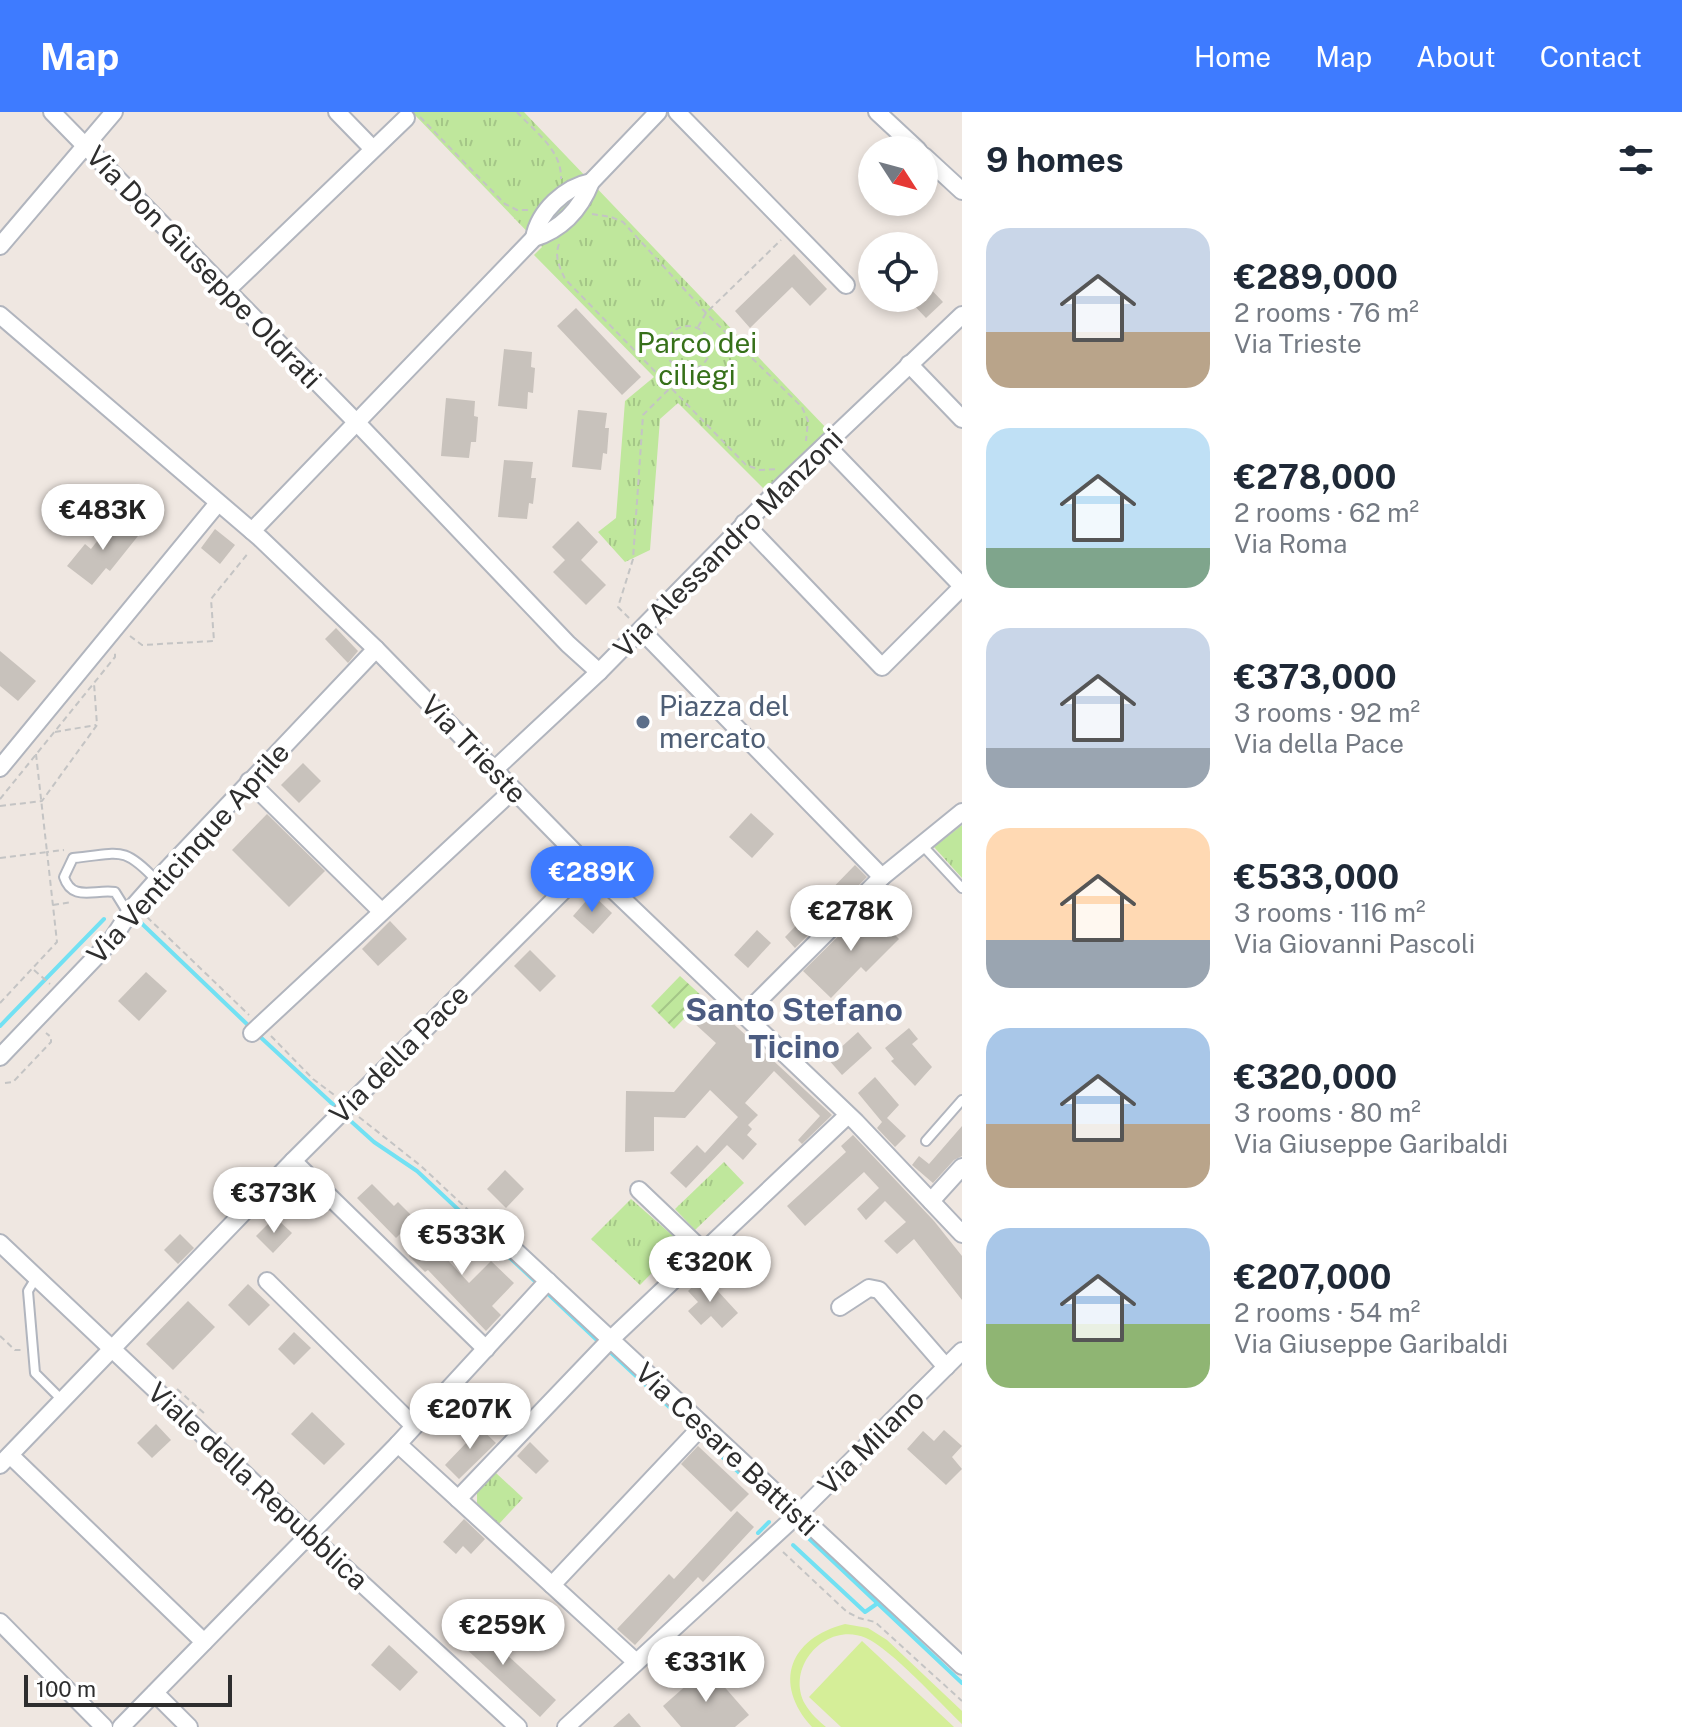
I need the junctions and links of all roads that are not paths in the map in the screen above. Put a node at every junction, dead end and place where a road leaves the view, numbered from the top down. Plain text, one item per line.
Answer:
1 (52, 112) edge
2 (114, 112) edge
3 (337, 112) edge
4 (658, 112) edge
5 (677, 112) edge
6 (877, 112) edge
7 (411, 115) edge
8 (903, 136) edge
9 (86, 145) junction
10 (373, 149) junction
11 (938, 169) edge
12 (591, 182) junction
13 (962, 191) edge
14 (534, 238) junction
15 (0, 246) edge
16 (846, 285) dead end
17 (227, 290) junction
18 (0, 315) edge
19 (962, 315) edge
20 (909, 364) junction
21 (962, 419) edge
22 (356, 422) junction
23 (826, 445) junction
24 (218, 503) junction
25 (744, 523) junction
26 (256, 534) junction
27 (962, 587) edge
28 (641, 630) junction
29 (376, 649) junction
30 (599, 672) junction
31 (0, 768) edge
32 (494, 770) junction
33 (249, 781) junction
34 (513, 790) junction
35 (962, 812) edge
36 (922, 845) junction
37 (588, 866) junction
38 (882, 877) junction
39 (157, 880) junction
40 (962, 888) edge
41 (131, 910) junction
42 (381, 911) junction
43 (745, 1014) junction
44 (257, 1029) road end
45 (0, 1057) edge
46 (962, 1100) edge
47 (848, 1115) junction
48 (926, 1141) dead end
49 (293, 1161) junction
50 (962, 1167) edge
51 (639, 1190) dead end
52 (931, 1201) junction
53 (494, 1231) road end
54 (962, 1234) edge
55 (0, 1243) edge
56 (702, 1250) junction
57 (37, 1277) junction
58 (267, 1281) dead end
59 (544, 1286) junction
60 (840, 1307) dead end
61 (606, 1344) junction
62 (113, 1349) junction
63 (486, 1349) junction
64 (962, 1351) edge
65 (946, 1367) junction
66 (63, 1401) junction
67 (414, 1426) junction
68 (698, 1430) junction
69 (398, 1444) junction
70 (5, 1460) edge
71 (458, 1499) junction
72 (797, 1515) junction
73 (308, 1534) junction
74 (552, 1585) junction
75 (0, 1622) edge
76 (204, 1642) junction
77 (636, 1662) junction
78 (962, 1666) edge
79 (155, 1693) junction
80 (104, 1727) edge
81 (121, 1727) edge
82 (189, 1727) edge
83 (518, 1727) edge
84 (566, 1727) edge

1 - 9 street, Via Don Giuseppe Oldrati
2 - 9 street
3 - 10 street
4 - 12 street
5 - 16 street
6 - 8 street
7 - 10 street
9 - 15 street
9 - 17 street, Via Don Giuseppe Oldrati
10 - 17 street
11 - 13 street
12 - 14 street
12 - 14 street
14 - 22 street
17 - 22 street, Via Don Giuseppe Oldrati
18 - 24 street, Via Trieste
19 - 20 street, Via Alessandro Manzoni
20 - 21 street
20 - 23 street, Via Alessandro Manzoni
22 - 26 street
22 - 30 street, Via Don Giuseppe Oldrati
23 - 25 street, Via Alessandro Manzoni
23 - 27 street
24 - 26 street, Via Trieste
24 - 31 street
25 - 27 street
25 - 28 street, Via Alessandro Manzoni
26 - 29 street, Via Trieste
28 - 30 street, Via Alessandro Manzoni
28 - 38 street
29 - 32 street, Via Trieste
29 - 33 street, Via Venticinque Aprile
30 - 32 street, Via Alessandro Manzoni
32 - 34 street, Via Trieste
33 - 39 street, Via Venticinque Aprile
33 - 42 street
34 - 37 street, Via Trieste
34 - 42 street
35 - 36 street
36 - 38 street
36 - 40 lane
37 - 43 street, Via Trieste
37 - 49 street, Via della Pace
38 - 43 street
39 - 41 street, Via Venticinque Aprile
39 - 41 lane
41 - 45 street, Via Venticinque Aprile
42 - 44 street
43 - 47 street, Via Trieste
46 - 48 lane
47 - 52 street, Via Trieste
47 - 56 street
49 - 62 street, Via della Pace
49 - 63 street
50 - 52 street
51 - 56 street
52 - 54 street, Via Trieste
53 - 59 street, Via Cesare Battisti
55 - 57 street, Viale della Repubblica
56 - 61 street
57 - 62 street, Viale della Repubblica
57 - 66 lane
58 - 67 street
59 - 61 street, Via Cesare Battisti
59 - 63 street
60 - 65 street
61 - 68 street, Via Cesare Battisti
61 - 71 street
62 - 66 street, Via della Pace
62 - 73 street, Viale della Repubblica
63 - 67 street
64 - 65 street, Via Milano
65 - 72 street, Via Milano
66 - 70 street, Via della Pace
67 - 69 street
68 - 72 street, Via Cesare Battisti
68 - 74 street
69 - 71 street
69 - 73 street
70 - 76 street
71 - 74 street
72 - 77 street, Via Milano
72 - 78 street, Via Cesare Battisti
73 - 76 street
73 - 83 street, Viale della Repubblica
74 - 77 street
75 - 80 street
76 - 79 street
77 - 84 street, Via Milano
79 - 81 street
79 - 82 street

